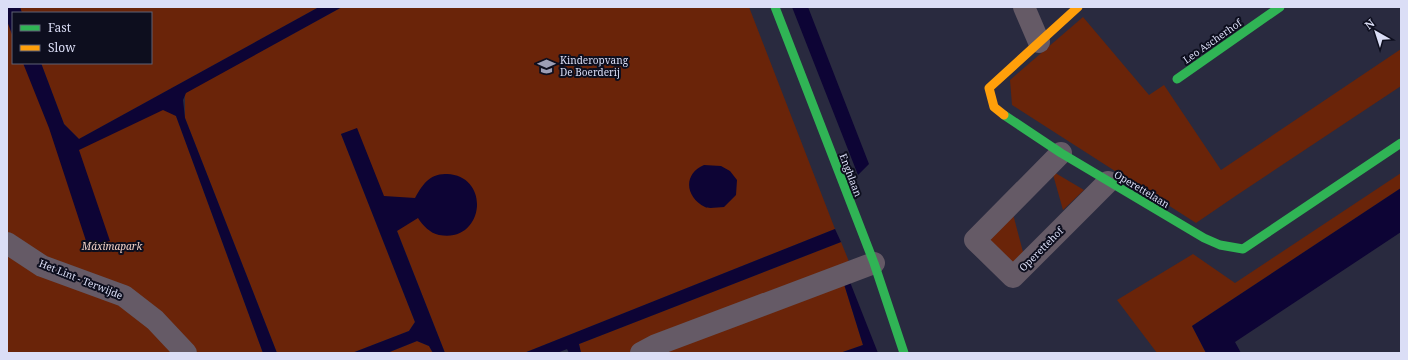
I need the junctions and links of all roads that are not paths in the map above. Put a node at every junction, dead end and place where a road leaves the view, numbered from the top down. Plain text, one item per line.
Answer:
1 (775, 7) edge
2 (1024, 7) edge
3 (1078, 7) edge
4 (1280, 7) edge
5 (1039, 42) junction
6 (1177, 80) dead end
7 (1401, 143) edge
8 (1061, 153) junction
9 (1108, 182) junction
10 (7, 243) edge
11 (874, 263) junction
12 (186, 353) edge
13 (642, 353) edge
14 (904, 353) edge

1 - 11 street, Enghlaan
2 - 5 street
3 - 5 street, Operettelaan
4 - 6 street, Leo Ascherhof
5 - 8 street, Operettelaan
7 - 9 street, Operettelaan
8 - 9 street, Operettelaan
8 - 9 street, Operettehof
10 - 12 street, Het Lint - Terwijde
11 - 13 street
11 - 14 street, Enghlaan

